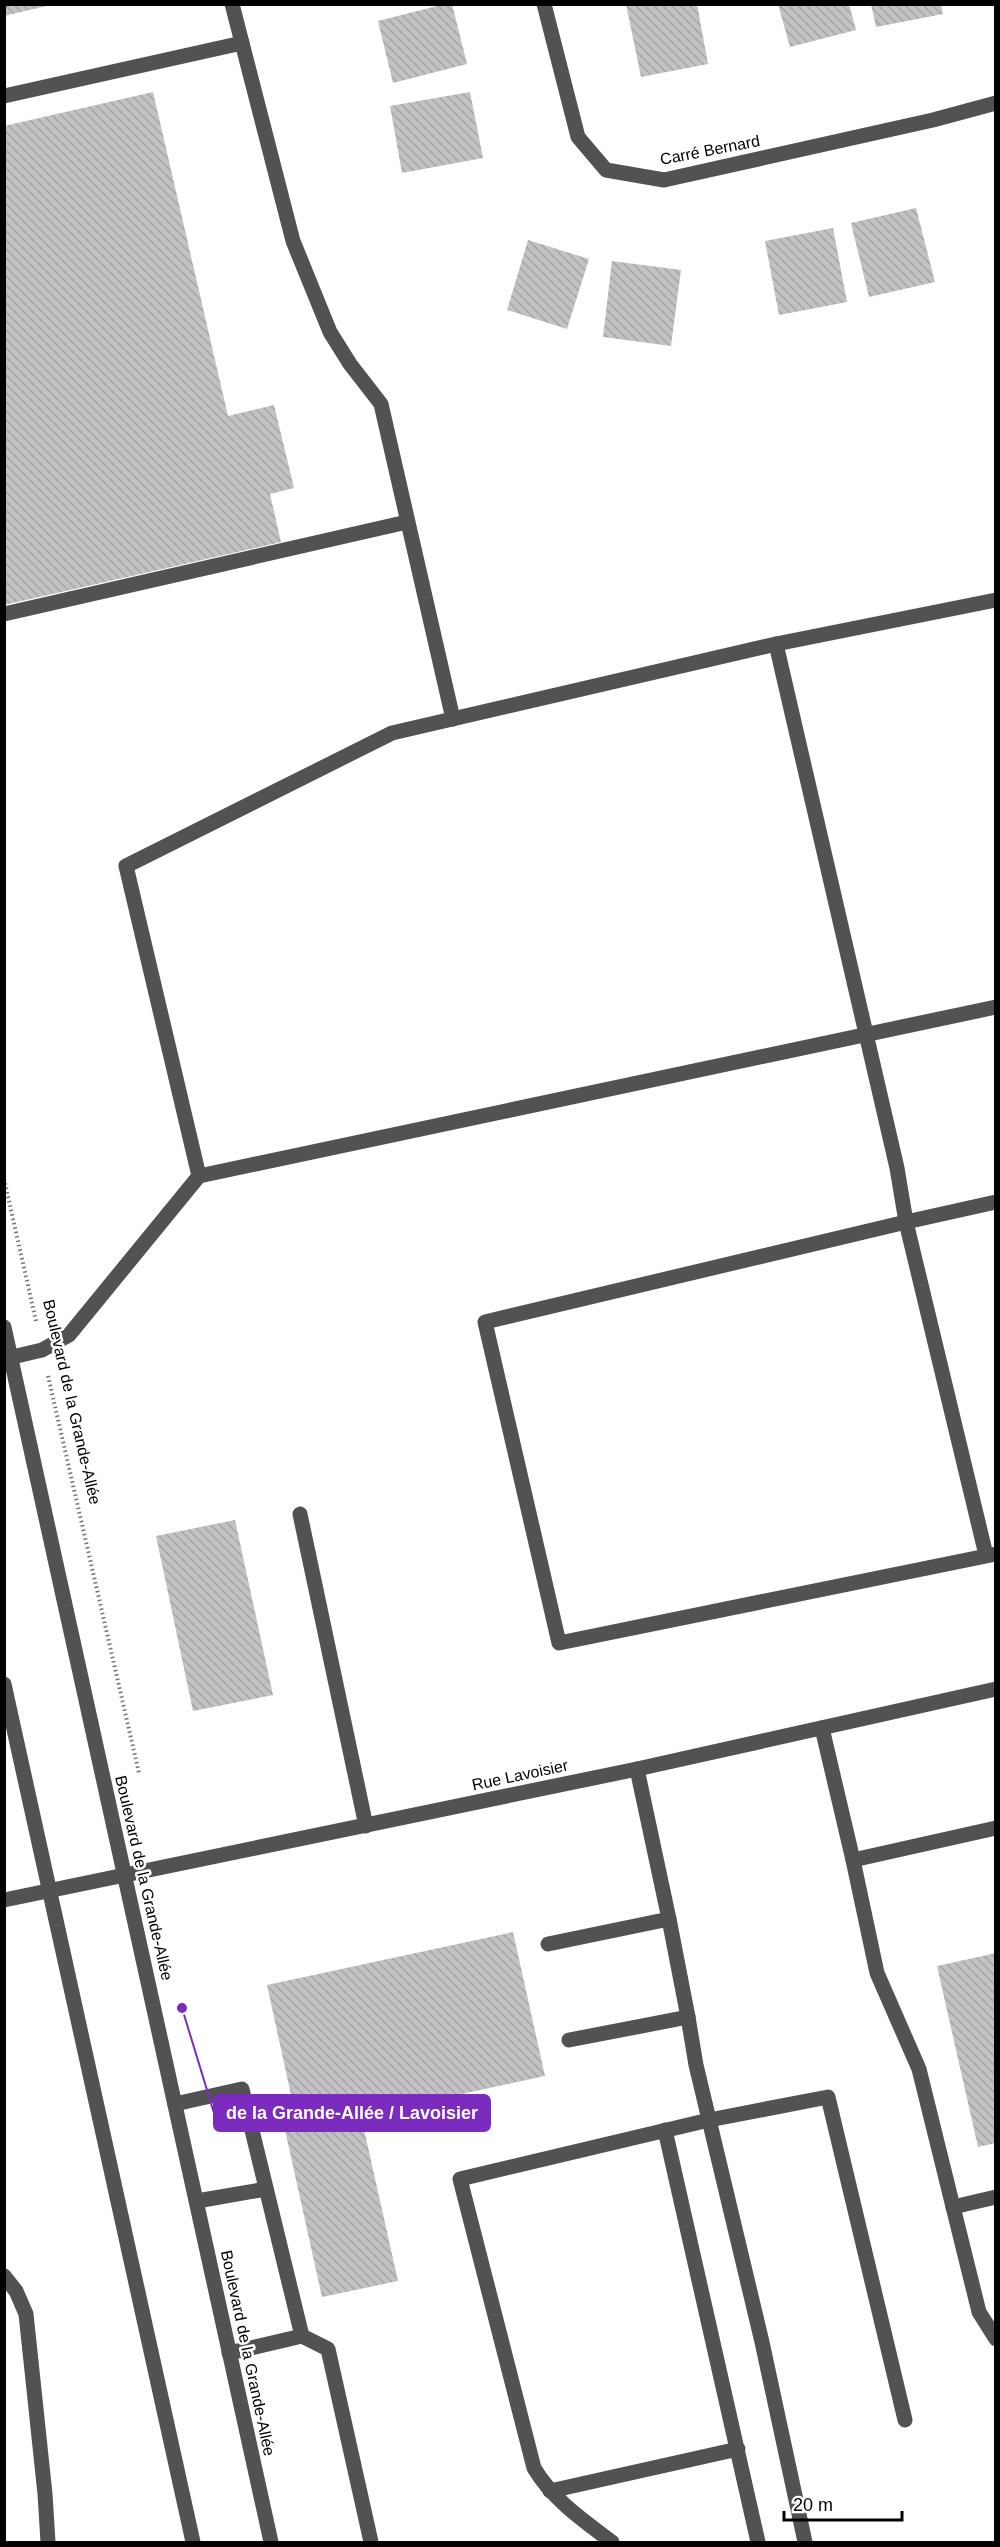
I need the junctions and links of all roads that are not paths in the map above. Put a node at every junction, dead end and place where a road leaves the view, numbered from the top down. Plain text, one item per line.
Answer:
1 (232, 4) edge
2 (544, 4) edge
3 (242, 44) junction
4 (4, 96) edge
5 (996, 103) edge
6 (407, 522) junction
7 (996, 600) edge
8 (4, 614) edge
9 (776, 644) junction
10 (453, 719) junction
11 (996, 1007) edge
12 (866, 1032) junction
13 (199, 1176) junction
14 (996, 1202) edge
15 (906, 1222) junction
16 (4, 1327) edge
17 (8, 1358) edge
18 (300, 1514) dead end
19 (991, 1554) edge
20 (4, 1684) edge
21 (996, 1689) edge
22 (822, 1728) junction
23 (637, 1769) junction
24 (366, 1826) junction
25 (996, 1828) edge
26 (854, 1860) junction
27 (124, 1875) junction
28 (51, 1890) junction
29 (4, 1900) edge
30 (669, 1919) junction
31 (548, 1944) dead end
32 (688, 2018) junction
33 (569, 2040) dead end
34 (175, 2104) junction
35 (709, 2120) junction
36 (665, 2130) junction
37 (266, 2189) junction
38 (996, 2197) edge
39 (197, 2201) junction
40 (953, 2207) junction
41 (4, 2276) edge
42 (302, 2336) junction
43 (996, 2339) edge
44 (230, 2354) junction
45 (905, 2420) dead end
46 (738, 2448) junction
47 (550, 2491) junction
48 (48, 2542) edge
49 (193, 2542) edge
50 (271, 2542) edge
51 (371, 2542) edge
52 (612, 2542) edge
53 (758, 2542) edge
54 (804, 2542) edge

1 - 3 street
2 - 5 street, Carré Bernard
3 - 4 street
3 - 6 street
6 - 8 street
6 - 10 street
7 - 9 street
9 - 10 street
9 - 12 street
10 - 13 street
11 - 12 street
12 - 13 street
12 - 15 street
13 - 17 street
14 - 15 street
15 - 19 street
15 - 19 street
16 - 17 street, Boulevard de la Grande-Allée
17 - 27 street, Boulevard de la Grande-Allée
18 - 24 street
20 - 28 street
21 - 22 street, Rue Lavoisier
22 - 23 street, Rue Lavoisier
22 - 26 street
23 - 24 street, Rue Lavoisier
23 - 30 street
24 - 27 street, Rue Lavoisier
25 - 26 street
26 - 40 street
27 - 28 street, Rue Lavoisier
27 - 34 street, Boulevard de la Grande-Allée
28 - 29 street, Rue Lavoisier
28 - 49 street
30 - 31 street
30 - 32 street
32 - 33 street
32 - 35 street
34 - 37 street
34 - 39 street, Boulevard de la Grande-Allée
35 - 36 street
35 - 45 street
35 - 54 street
36 - 46 street
36 - 47 street
37 - 39 street
37 - 42 street
38 - 40 street
39 - 44 street, Boulevard de la Grande-Allée
40 - 43 street
41 - 48 street
42 - 44 street
42 - 51 street
44 - 50 street, Boulevard de la Grande-Allée
46 - 47 street
46 - 53 street
47 - 52 street

